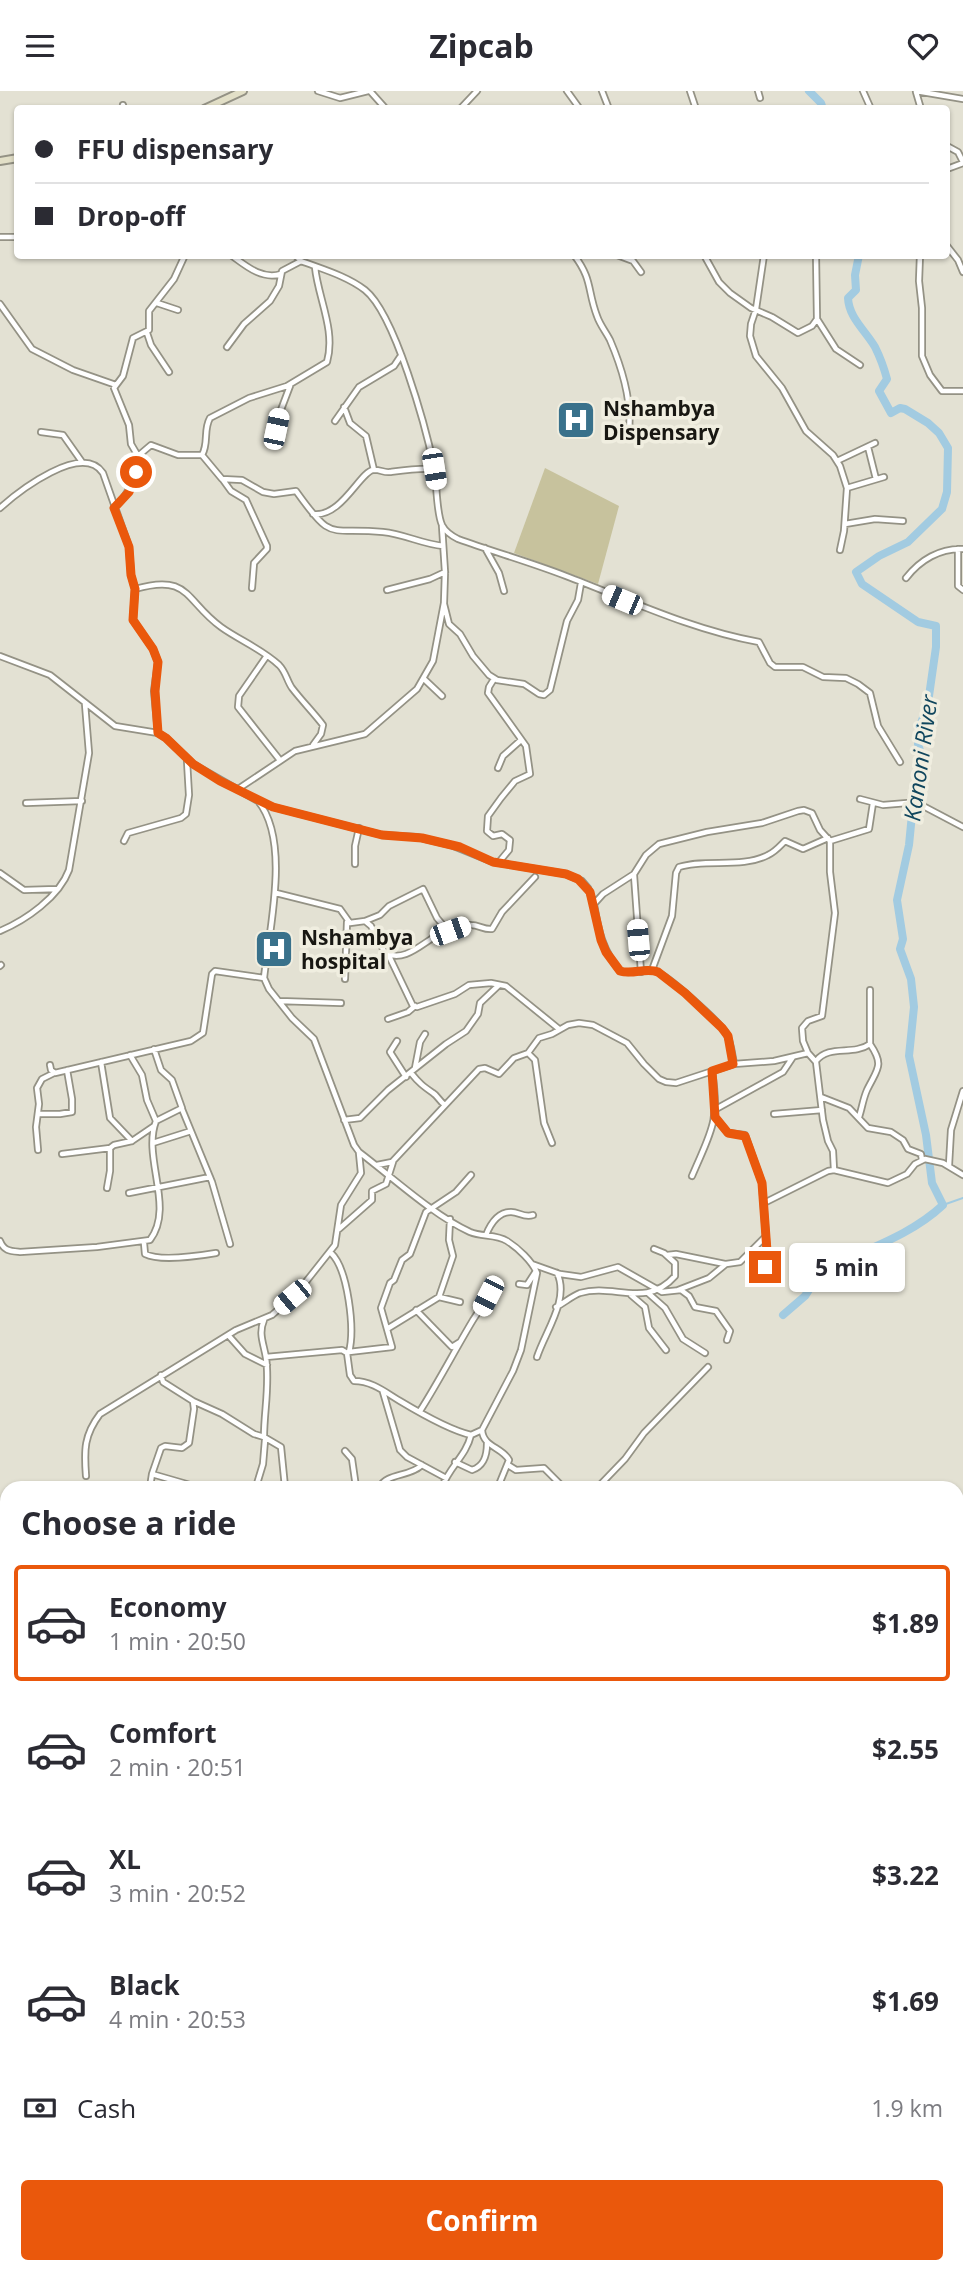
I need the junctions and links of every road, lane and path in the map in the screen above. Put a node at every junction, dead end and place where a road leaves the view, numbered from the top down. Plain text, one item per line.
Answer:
1 (243, 91) edge
2 (318, 91) edge
3 (369, 91) edge
4 (758, 91) edge
5 (916, 91) edge
6 (945, 94) edge
7 (760, 98) dead end
8 (963, 99) edge
9 (213, 105) edge
10 (382, 105) edge
11 (950, 148) edge
12 (963, 162) edge
13 (961, 257) edge
14 (183, 259) edge
15 (236, 259) edge
16 (300, 259) edge
17 (576, 259) edge
18 (628, 259) edge
19 (706, 259) edge
20 (763, 259) edge
21 (816, 259) edge
22 (920, 259) edge
23 (302, 261) junction
24 (315, 267) junction
25 (641, 272) dead end
26 (963, 272) edge
27 (281, 274) junction
28 (157, 303) junction
29 (0, 304) edge
30 (178, 310) dead end
31 (756, 310) junction
32 (817, 319) junction
33 (147, 333) junction
34 (227, 347) dead end
35 (401, 356) junction
36 (860, 365) dead end
37 (169, 372) dead end
38 (116, 385) junction
39 (290, 385) junction
40 (963, 391) edge
41 (344, 407) junction
42 (335, 421) dead end
43 (629, 431) dead end
44 (41, 432) dead end
45 (274, 442) dead end
46 (875, 443) dead end
47 (867, 447) junction
48 (202, 455) junction
49 (138, 456) junction
50 (837, 461) junction
51 (82, 463) junction
52 (434, 469) junction
53 (374, 470) junction
54 (884, 477) dead end
55 (222, 479) junction
56 (876, 479) junction
57 (847, 488) junction
58 (0, 508) edge
59 (114, 508) junction
60 (312, 514) junction
61 (903, 521) dead end
62 (845, 524) junction
63 (442, 525) junction
64 (443, 545) junction
65 (485, 547) junction
66 (960, 549) edge
67 (840, 550) dead end
68 (445, 572) junction
69 (906, 577) dead end
70 (582, 582) junction
71 (252, 588) dead end
72 (135, 589) junction
73 (387, 590) dead end
74 (963, 590) edge
75 (504, 591) dead end
76 (444, 603) junction
77 (0, 656) edge
78 (266, 657) junction
79 (494, 679) junction
80 (424, 680) junction
81 (442, 696) dead end
82 (85, 703) junction
83 (158, 733) junction
84 (522, 740) junction
85 (313, 745) junction
86 (279, 759) junction
87 (187, 760) junction
88 (900, 762) dead end
89 (498, 768) dead end
90 (238, 789) junction
91 (860, 799) dead end
92 (82, 801) junction
93 (258, 801) junction
94 (26, 803) dead end
95 (873, 803) junction
96 (907, 803) dead end
97 (925, 807) dead end
98 (963, 827) edge
99 (359, 828) junction
100 (829, 839) junction
101 (124, 841) dead end
102 (499, 863) junction
103 (355, 865) dead end
104 (0, 873) edge
105 (634, 874) junction
106 (535, 877) dead end
107 (58, 889) junction
108 (276, 893) junction
109 (594, 904) junction
110 (347, 921) junction
111 (365, 921) junction
112 (0, 931) edge
113 (448, 931) junction
114 (388, 955) junction
115 (652, 970) junction
116 (641, 972) junction
117 (264, 978) junction
118 (345, 979) dead end
119 (499, 985) junction
120 (870, 990) dead end
121 (278, 1001) junction
122 (341, 1003) dead end
123 (415, 1006) junction
124 (388, 1019) dead end
125 (559, 1029) junction
126 (425, 1034) dead end
127 (397, 1041) dead end
128 (870, 1044) junction
129 (154, 1049) junction
130 (528, 1053) junction
131 (808, 1053) junction
132 (130, 1055) junction
133 (793, 1057) junction
134 (101, 1062) junction
135 (816, 1062) junction
136 (733, 1064) junction
137 (50, 1065) dead end
138 (67, 1070) junction
139 (413, 1071) junction
140 (712, 1071) junction
141 (55, 1073) junction
142 (405, 1077) junction
143 (963, 1091) edge
144 (821, 1097) junction
145 (445, 1105) junction
146 (182, 1108) junction
147 (716, 1109) junction
148 (822, 1110) junction
149 (38, 1114) junction
150 (774, 1114) dead end
151 (715, 1117) junction
152 (859, 1117) junction
153 (344, 1120) junction
154 (155, 1123) junction
155 (191, 1131) junction
156 (132, 1141) junction
157 (153, 1143) junction
158 (551, 1143) dead end
159 (110, 1148) junction
160 (38, 1150) dead end
161 (359, 1152) junction
162 (62, 1154) dead end
163 (395, 1160) junction
164 (922, 1160) junction
165 (371, 1161) junction
166 (377, 1165) junction
167 (949, 1166) junction
168 (834, 1170) junction
169 (361, 1173) junction
170 (471, 1175) dead end
171 (963, 1175) edge
172 (388, 1176) junction
173 (692, 1176) dead end
174 (210, 1177) junction
175 (107, 1188) dead end
176 (157, 1188) junction
177 (129, 1193) dead end
178 (764, 1203) junction
179 (433, 1208) junction
180 (533, 1215) dead end
181 (450, 1219) junction
182 (338, 1230) junction
183 (486, 1235) junction
184 (764, 1237) junction
185 (0, 1241) edge
186 (144, 1243) junction
187 (230, 1244) dead end
188 (654, 1249) dead end
189 (216, 1252) dead end
190 (331, 1253) junction
191 (667, 1255) junction
192 (531, 1263) junction
193 (726, 1264) junction
194 (536, 1271) junction
195 (763, 1271) dead end
196 (557, 1272) junction
197 (519, 1284) dead end
198 (492, 1287) dead end
199 (656, 1289) junction
200 (678, 1290) junction
201 (647, 1292) junction
202 (631, 1294) junction
203 (439, 1297) junction
204 (460, 1302) dead end
205 (556, 1307) junction
206 (416, 1310) junction
207 (264, 1319) junction
208 (387, 1329) junction
209 (228, 1335) junction
210 (464, 1338) junction
211 (727, 1340) dead end
212 (666, 1350) dead end
213 (349, 1353) junction
214 (705, 1353) dead end
215 (266, 1357) junction
216 (537, 1357) dead end
217 (267, 1365) junction
218 (708, 1367) dead end
219 (161, 1375) junction
220 (150, 1382) junction
221 (163, 1382) junction
222 (383, 1391) junction
223 (192, 1401) junction
224 (420, 1411) junction
225 (482, 1430) junction
226 (471, 1435) junction
227 (265, 1438) junction
228 (487, 1443) junction
229 (345, 1451) dead end
230 (455, 1462) junction
231 (422, 1465) junction
232 (508, 1465) junction
233 (152, 1474) junction
234 (86, 1476) dead end
235 (446, 1478) junction
236 (151, 1481) edge
237 (176, 1481) edge
238 (258, 1481) edge
239 (284, 1481) edge
240 (355, 1481) edge
241 (383, 1481) edge
242 (445, 1481) edge
243 (501, 1481) edge
244 (557, 1481) edge
245 (604, 1481) edge

1 - 9 main road
2 - 3 street
3 - 10 street
4 - 7 street
5 - 6 street
6 - 8 street
11 - 12 street
13 - 26 street
14 - 28 street
15 - 27 street
16 - 23 street
17 - 43 street
18 - 25 street
19 - 31 street
20 - 31 street
21 - 32 street
22 - 40 street
23 - 24 street
23 - 27 street
24 - 35 street
24 - 39 street
27 - 34 street
28 - 30 street
28 - 33 street
29 - 38 street
31 - 32 street
31 - 50 street
32 - 36 street
33 - 37 street
33 - 38 street
35 - 41 street
35 - 52 street
38 - 49 street
39 - 45 street
39 - 48 street
41 - 42 street
41 - 53 street
44 - 51 street
46 - 47 street
47 - 50 street
47 - 56 street
48 - 49 street
48 - 55 street
49 - 59 street
50 - 57 street
51 - 58 street
51 - 59 street
52 - 53 street
52 - 63 street
53 - 60 street
54 - 56 street
55 - 60 street
55 - 71 street
56 - 57 street
57 - 62 street
59 - 72 street
60 - 64 street
61 - 62 street
62 - 67 street
63 - 64 street
63 - 65 street
64 - 68 street
65 - 70 street
65 - 75 street
66 - 69 street
66 - 74 street
68 - 73 street
68 - 76 street
70 - 79 street
70 - 88 street
72 - 78 street
72 - 83 street
76 - 79 street
76 - 80 street
77 - 82 street
78 - 85 street
78 - 86 street
79 - 84 street
80 - 81 street
80 - 85 street
82 - 83 street
82 - 92 street
83 - 87 street
84 - 89 street
84 - 102 street
85 - 86 street
86 - 90 street
87 - 90 street
87 - 101 street
90 - 93 street
91 - 95 street
92 - 94 street
92 - 107 street
93 - 99 street
93 - 108 street
95 - 96 street
95 - 100 street
97 - 98 street
99 - 102 street
99 - 103 street
100 - 105 street
100 - 115 street
100 - 131 street
102 - 109 street
104 - 107 street
105 - 109 street
105 - 116 street
106 - 113 street
107 - 112 street
108 - 110 street
108 - 117 street
109 - 116 street
110 - 111 street
110 - 118 street
111 - 113 street
111 - 114 street
113 - 114 street
114 - 123 street
115 - 116 street
115 - 136 street
117 - 121 street
117 - 129 street
119 - 123 street
119 - 125 street
119 - 139 street
120 - 128 street
121 - 122 street
121 - 153 street
123 - 124 street
125 - 130 street
125 - 140 street
126 - 139 street
127 - 142 street
128 - 135 street
128 - 152 street
129 - 132 street
129 - 146 street
130 - 145 street
130 - 158 street
131 - 133 street
131 - 135 street
132 - 134 street
132 - 154 street
133 - 136 street
133 - 147 street
134 - 138 street
134 - 156 street
135 - 144 street
136 - 140 street
137 - 141 street
138 - 141 street
138 - 149 street
139 - 142 street
139 - 145 street
140 - 147 street
141 - 149 street
142 - 153 street
143 - 167 street
144 - 148 street
144 - 152 street
145 - 163 street
146 - 154 street
146 - 155 street
147 - 151 street
148 - 150 street
148 - 168 street
149 - 160 street
151 - 173 street
151 - 178 street
152 - 164 street
153 - 161 street
154 - 156 street
154 - 157 street
155 - 157 street
155 - 174 street
156 - 159 street
157 - 176 street
159 - 162 street
159 - 175 street
161 - 165 street
161 - 169 street
163 - 166 street
163 - 172 street
164 - 167 street
164 - 168 street
165 - 166 street
165 - 169 street
166 - 172 street
167 - 171 street
168 - 178 street
169 - 182 street
170 - 179 street
172 - 179 street
172 - 182 street
174 - 176 street
174 - 187 street
176 - 177 street
176 - 186 street
178 - 184 street
179 - 181 street
179 - 208 street
180 - 183 street
181 - 183 street
181 - 203 street
182 - 190 street
183 - 192 street
184 - 193 street
184 - 195 street
185 - 186 street
186 - 189 street
188 - 191 street
190 - 207 street
190 - 213 street
191 - 193 street
191 - 199 street
192 - 194 street
192 - 196 street
193 - 200 street
194 - 197 street
194 - 225 street
196 - 199 street
196 - 205 street
198 - 210 street
199 - 200 street
199 - 201 street
200 - 211 street
201 - 202 street
201 - 214 street
202 - 205 street
202 - 212 street
203 - 204 street
203 - 206 street
205 - 216 street
206 - 208 street
206 - 210 street
207 - 209 street
207 - 215 street
208 - 213 street
209 - 217 street
209 - 219 street
210 - 224 street
213 - 215 street
213 - 222 street
215 - 217 street
217 - 227 street
218 - 245 street
219 - 220 street
219 - 221 street
220 - 221 street
220 - 234 street
221 - 223 street
222 - 224 street
222 - 231 street
223 - 227 street
223 - 233 street
224 - 226 street
225 - 226 street
225 - 228 street
226 - 230 street
227 - 238 street
227 - 239 street
228 - 230 street
228 - 232 street
229 - 240 street
230 - 235 street
231 - 235 street
231 - 241 street
232 - 243 street
232 - 244 street
233 - 236 street
233 - 237 street
235 - 242 street

